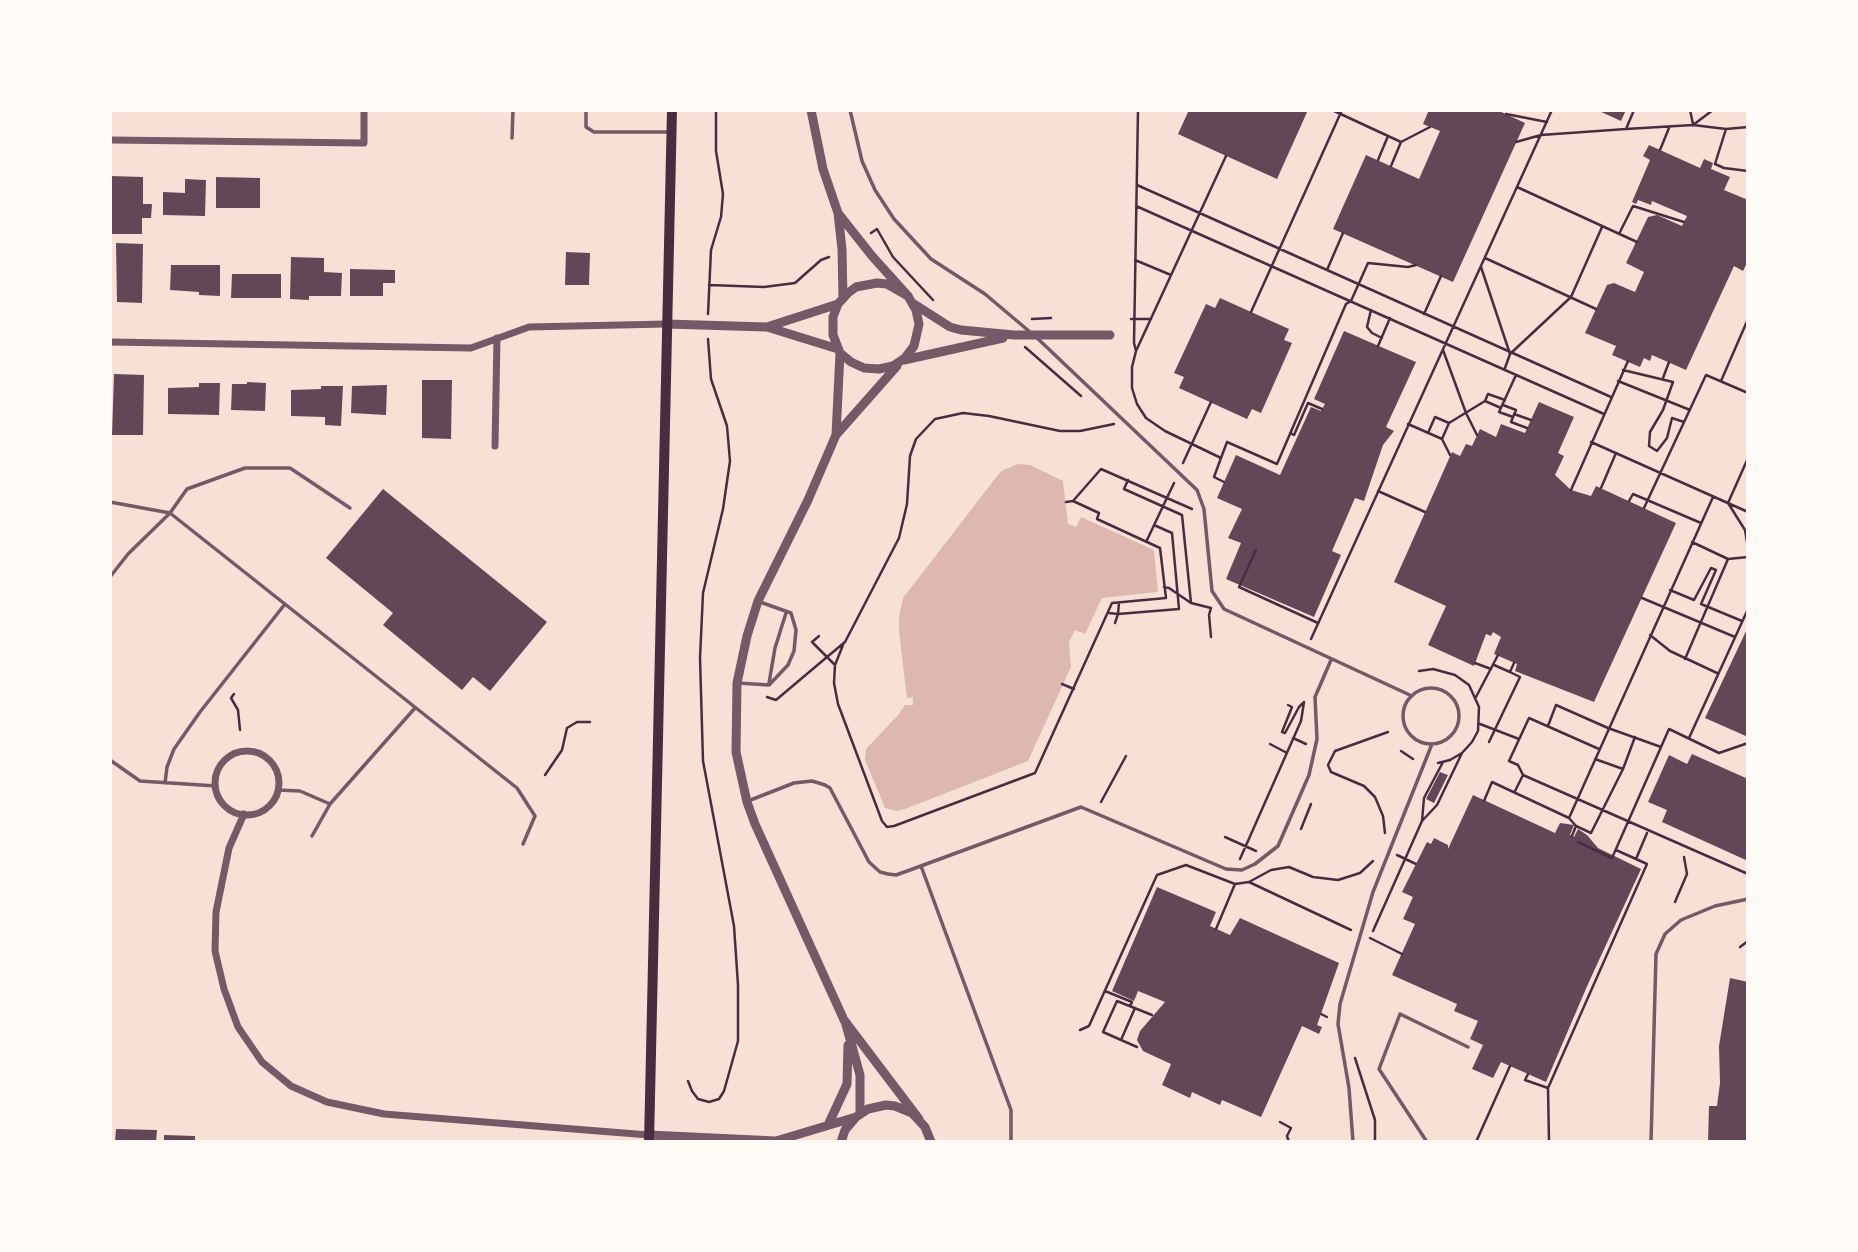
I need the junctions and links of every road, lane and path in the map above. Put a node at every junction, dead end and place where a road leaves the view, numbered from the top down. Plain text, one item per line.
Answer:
1 (365, 110) edge
2 (513, 110) edge
3 (586, 110) edge
4 (672, 110) edge
5 (716, 110) edge
6 (811, 110) edge
7 (850, 110) edge
8 (1138, 110) edge
9 (1332, 110) edge
10 (1552, 110) edge
11 (1634, 110) edge
12 (1690, 110) edge
13 (1713, 110) edge
14 (1341, 112) edge
15 (1506, 114) dead end
16 (1547, 122) junction
17 (1693, 125) junction
18 (1430, 127) dead end
19 (1748, 127) edge
20 (1669, 128) junction
21 (1626, 129) junction
22 (1726, 129) junction
23 (671, 132) junction
24 (1541, 135) junction
25 (1388, 136) junction
26 (512, 138) dead end
27 (110, 139) edge
28 (1401, 142) junction
29 (1516, 142) dead end
30 (1660, 150) dead end
31 (1226, 156) dead end
32 (1378, 160) dead end
33 (1391, 166) dead end
34 (1724, 168) junction
35 (1748, 171) edge
36 (1722, 173) dead end
37 (1137, 185) junction
38 (1517, 187) junction
39 (1136, 206) junction
40 (838, 213) junction
41 (1199, 213) junction
42 (1684, 222) dead end
43 (1602, 227) junction
44 (1191, 230) junction
45 (872, 232) dead end
46 (1343, 233) dead end
47 (1619, 234) junction
48 (1637, 242) dead end
49 (1279, 249) junction
50 (826, 258) dead end
51 (1485, 258) junction
52 (1135, 260) junction
53 (1416, 265) dead end
54 (1272, 266) junction
55 (1481, 266) junction
56 (1327, 270) junction
57 (1171, 275) junction
58 (1441, 276) dead end
59 (1358, 284) junction
60 (709, 285) junction
61 (1571, 297) junction
62 (910, 299) junction
63 (841, 301) junction
64 (1351, 301) junction
65 (937, 306) dead end
66 (1596, 309) dead end
67 (1371, 310) junction
68 (1251, 312) dead end
69 (1424, 314) junction
70 (1051, 318) dead end
71 (1390, 318) junction
72 (1029, 319) dead end
73 (1133, 319) junction
74 (1151, 319) junction
75 (1748, 319) edge
76 (666, 324) junction
77 (708, 326) junction
78 (767, 327) junction
79 (1454, 327) junction
80 (1014, 335) junction
81 (1033, 335) junction
82 (1110, 335) dead end
83 (497, 338) junction
84 (1382, 338) junction
85 (110, 342) edge
86 (1445, 343) junction
87 (1378, 346) dead end
88 (1443, 348) junction
89 (1027, 349) dead end
90 (839, 351) junction
91 (1136, 351) junction
92 (1510, 354) junction
93 (901, 361) junction
94 (1628, 362) dead end
95 (1669, 362) dead end
96 (1504, 369) junction
97 (1623, 370) junction
98 (1516, 375) junction
99 (1663, 378) junction
100 (1618, 381) junction
101 (1721, 382) junction
102 (1748, 393) edge
103 (1611, 397) junction
104 (1505, 400) junction
105 (1666, 400) junction
106 (1485, 401) junction
107 (1088, 402) dead end
108 (1211, 402) dead end
109 (1137, 404) junction
110 (1502, 406) junction
111 (1132, 409) dead end
112 (1322, 409) dead end
113 (1690, 410) junction
114 (1466, 413) junction
115 (1604, 414) junction
116 (1105, 416) dead end
117 (1513, 416) junction
118 (1531, 420) dead end
119 (1684, 422) junction
120 (1449, 423) junction
121 (1408, 424) junction
122 (1527, 428) dead end
123 (1290, 433) junction
124 (1428, 433) junction
125 (836, 435) junction
126 (1477, 435) dead end
127 (1442, 439) junction
128 (1591, 442) junction
129 (1191, 444) junction
130 (495, 446) dead end
131 (1616, 453) junction
132 (1450, 455) dead end
133 (1221, 458) junction
134 (1748, 458) edge
135 (1181, 466) dead end
136 (1660, 474) junction
137 (1128, 480) junction
138 (1175, 480) dead end
139 (1224, 482) dead end
140 (1601, 488) dead end
141 (1571, 490) dead end
142 (1378, 491) junction
143 (1713, 496) junction
144 (1167, 497) junction
145 (1647, 500) junction
146 (1073, 501) junction
147 (110, 502) edge
148 (1066, 502) dead end
149 (1629, 502) dead end
150 (1727, 503) junction
151 (1163, 506) junction
152 (350, 508) dead end
153 (1644, 508) dead end
154 (1192, 509) dead end
155 (1425, 512) dead end
156 (1748, 512) edge
157 (170, 513) junction
158 (1700, 523) junction
159 (1748, 524) edge
160 (1154, 525) junction
161 (1745, 530) junction
162 (1147, 540) junction
163 (1692, 542) junction
164 (1748, 548) edge
165 (1256, 550) dead end
166 (1748, 557) edge
167 (1728, 559) junction
168 (110, 577) edge
169 (1164, 587) junction
170 (1671, 590) junction
171 (1177, 593) junction
172 (1642, 598) dead end
173 (758, 601) junction
174 (1119, 603) junction
175 (1191, 603) junction
176 (285, 604) junction
177 (1663, 606) junction
178 (1708, 607) junction
179 (1748, 609) edge
180 (787, 612) junction
181 (1108, 612) junction
182 (1118, 614) junction
183 (1742, 621) junction
184 (1115, 622) dead end
185 (1701, 622) junction
186 (1318, 623) junction
187 (1650, 635) junction
188 (819, 636) dead end
189 (1211, 637) dead end
190 (1735, 637) junction
191 (845, 642) junction
192 (1310, 642) dead end
193 (1498, 656) dead end
194 (827, 657) junction
195 (1685, 659) junction
196 (1331, 660) junction
197 (1475, 663) dead end
198 (1514, 663) dead end
199 (835, 664) junction
200 (1493, 665) junction
201 (1491, 670) junction
202 (1419, 671) dead end
203 (1510, 672) junction
204 (1718, 674) junction
205 (737, 683) junction
206 (1062, 684) dead end
207 (769, 685) junction
208 (1072, 688) junction
209 (234, 694) dead end
210 (1412, 696) junction
211 (767, 697) dead end
212 (1476, 697) junction
213 (1304, 703) dead end
214 (1288, 705) dead end
215 (415, 708) junction
216 (590, 722) dead end
217 (1479, 724) junction
218 (1548, 726) junction
219 (1608, 728) junction
220 (240, 730) dead end
221 (1494, 730) junction
222 (1388, 732) dead end
223 (1635, 737) junction
224 (1689, 738) junction
225 (1519, 740) junction
226 (1489, 742) dead end
227 (1748, 743) edge
228 (1270, 744) dead end
229 (1305, 744) dead end
230 (1432, 744) junction
231 (1661, 747) junction
232 (1599, 748) junction
233 (1401, 751) dead end
234 (1287, 753) junction
235 (1462, 753) junction
236 (1326, 755) dead end
237 (1126, 756) dead end
238 (1331, 757) junction
239 (1413, 759) dead end
240 (1595, 759) junction
241 (110, 760) edge
242 (1329, 768) junction
243 (1623, 769) junction
244 (1324, 772) dead end
245 (545, 775) dead end
246 (1523, 775) junction
247 (165, 783) junction
248 (216, 786) junction
249 (278, 790) junction
250 (1514, 792) junction
251 (1577, 800) junction
252 (1484, 801) dead end
253 (747, 802) junction
254 (1101, 802) dead end
255 (330, 804) junction
256 (1311, 804) dead end
257 (1601, 811) junction
258 (244, 814) junction
259 (1569, 818) junction
260 (1422, 821) junction
261 (1628, 823) junction
262 (1576, 826) junction
263 (1301, 829) dead end
264 (1648, 831) junction
265 (312, 836) dead end
266 (1385, 836) dead end
267 (1572, 836) dead end
268 (1225, 837) dead end
269 (1578, 842) dead end
270 (523, 844) dead end
271 (1245, 846) junction
272 (1616, 850) junction
273 (1256, 851) dead end
274 (1378, 855) dead end
275 (1396, 855) dead end
276 (1684, 857) dead end
277 (1240, 859) dead end
278 (1404, 859) junction
279 (1636, 859) junction
280 (1287, 862) dead end
281 (1416, 864) dead end
282 (921, 866) junction
283 (1285, 867) junction
284 (1748, 874) edge
285 (1249, 883) junction
286 (1235, 884) junction
287 (1748, 900) edge
288 (1675, 902) dead end
289 (1216, 929) dead end
290 (1357, 933) dead end
291 (1748, 941) edge
292 (1740, 947) dead end
293 (1402, 954) dead end
294 (1105, 991) junction
295 (1132, 1007) junction
296 (1321, 1014) dead end
297 (1152, 1015) dead end
298 (1327, 1017) dead end
299 (844, 1020) junction
300 (1080, 1030) dead end
301 (847, 1035) junction
302 (1121, 1040) junction
303 (1137, 1047) dead end
304 (1468, 1047) dead end
305 (1352, 1051) dead end
306 (1510, 1066) dead end
307 (1528, 1074) dead end
308 (688, 1081) dead end
309 (1548, 1088) junction
310 (858, 1115) junction
311 (919, 1119) junction
312 (1280, 1122) dead end
313 (829, 1123) junction
314 (649, 1138) edge
315 (777, 1141) edge
316 (841, 1142) edge
317 (931, 1142) edge
318 (1011, 1142) edge
319 (1289, 1142) edge
320 (1353, 1142) edge
321 (1375, 1142) edge
322 (1427, 1142) edge
323 (1476, 1142) edge
324 (1549, 1142) edge
325 (1651, 1142) edge

1 - 27 street
2 - 26 lane
3 - 23 lane
4 - 23 main road
5 - 60 path
6 - 40 street
7 - 81 lane
8 - 37 path
9 - 14 path
10 - 16 path
11 - 21 path
12 - 17 path
13 - 17 path
14 - 25 path
14 - 49 path
15 - 16 path
16 - 24 path
17 - 20 path
17 - 22 path
18 - 28 path
19 - 22 path
20 - 21 path
20 - 30 path
21 - 24 path
22 - 34 path
23 - 76 main road
24 - 29 path
24 - 38 path
25 - 28 path
25 - 32 path
28 - 33 path
31 - 41 path
34 - 35 path
34 - 36 path
37 - 39 path
37 - 41 path
38 - 43 path
38 - 51 path
39 - 44 path
39 - 52 path
40 - 62 street
40 - 63 street
41 - 44 path
41 - 49 path
42 - 47 path
43 - 47 path
43 - 61 path
44 - 54 path
44 - 57 path
45 - 65 path
46 - 56 path
47 - 48 path
49 - 54 path
49 - 56 path
50 - 60 path
51 - 55 path
51 - 61 path
52 - 57 path
52 - 73 path
53 - 59 path
54 - 64 path
54 - 68 path
55 - 79 path
55 - 92 path
56 - 59 path
57 - 74 path
58 - 69 path
59 - 64 path
59 - 69 path
60 - 77 path
61 - 66 path
61 - 92 path
62 - 63 street
62 - 80 street
62 - 93 street
63 - 78 street
63 - 90 street
64 - 67 path
64 - 123 path
67 - 71 path
67 - 84 path
69 - 79 path
70 - 72 path
71 - 84 path
71 - 86 path
73 - 74 path
73 - 91 path
74 - 91 path
75 - 101 path
76 - 77 street
76 - 83 street
76 - 314 main road
77 - 78 street
77 - 308 path
78 - 90 street
79 - 86 path
79 - 92 path
80 - 81 street
80 - 93 street
81 - 82 street
81 - 196 lane
83 - 85 street
83 - 130 street
84 - 87 path
86 - 88 path
86 - 96 path
88 - 114 path
88 - 121 path
89 - 107 path
90 - 93 street
90 - 125 street
91 - 109 path
92 - 96 path
92 - 103 path
93 - 125 street
94 - 97 path
95 - 99 path
96 - 98 path
97 - 99 path
97 - 100 path
98 - 104 path
98 - 115 path
99 - 105 path
100 - 103 path
100 - 105 path
101 - 102 path
101 - 113 path
103 - 115 path
104 - 106 path
104 - 110 path
105 - 113 path
105 - 119 path
106 - 110 path
106 - 114 path
108 - 129 path
109 - 111 path
109 - 129 path
110 - 117 path
110 - 117 path
112 - 123 path
113 - 119 path
114 - 120 path
114 - 126 path
115 - 128 path
116 - 191 path
117 - 118 path
117 - 122 path
119 - 136 path
120 - 124 path
120 - 127 path
121 - 124 path
121 - 142 path
123 - 133 path
124 - 127 path
125 - 173 street
127 - 132 path
128 - 131 path
128 - 141 path
129 - 133 path
129 - 135 path
131 - 136 path
131 - 140 path
133 - 139 path
134 - 150 path
136 - 143 path
136 - 145 path
137 - 144 path
137 - 146 path
137 - 151 path
138 - 144 path
142 - 155 path
142 - 186 path
143 - 150 path
143 - 158 path
144 - 151 path
144 - 154 path
145 - 149 path
145 - 153 path
145 - 158 path
146 - 148 path
146 - 162 path
147 - 157 lane
150 - 156 path
150 - 161 path
151 - 160 path
151 - 175 path
152 - 157 lane
157 - 168 lane
157 - 176 lane
158 - 163 path
159 - 161 path
160 - 162 path
160 - 171 path
161 - 164 path
162 - 169 path
163 - 167 path
163 - 170 path
165 - 186 path
166 - 167 path
167 - 178 path
169 - 171 path
169 - 174 path
170 - 177 path
170 - 178 path
171 - 175 path
171 - 182 path
172 - 177 path
173 - 180 lane
173 - 205 street
174 - 181 path
174 - 182 path
175 - 189 path
176 - 215 lane
176 - 247 lane
177 - 185 path
177 - 187 path
178 - 183 path
178 - 185 path
179 - 183 path
180 - 207 lane
180 - 207 lane
181 - 182 path
181 - 208 path
182 - 184 path
183 - 190 path
185 - 190 path
185 - 195 path
186 - 192 path
187 - 195 path
187 - 219 path
188 - 194 path
190 - 204 path
191 - 194 path
191 - 199 path
193 - 200 path
194 - 199 path
194 - 211 path
195 - 204 path
196 - 210 lane
196 - 282 lane
197 - 201 path
198 - 203 path
199 - 208 path
200 - 201 path
200 - 203 path
201 - 212 path
202 - 212 path
203 - 221 path
204 - 224 path
205 - 207 lane
205 - 253 street
206 - 208 path
209 - 220 path
210 - 230 lane
210 - 230 lane
212 - 217 path
213 - 214 path
215 - 255 lane
215 - 270 lane
216 - 245 path
217 - 221 path
217 - 235 path
218 - 219 path
218 - 225 path
218 - 232 path
219 - 223 path
219 - 232 path
221 - 225 path
221 - 226 path
222 - 238 path
223 - 231 path
223 - 243 path
224 - 227 path
224 - 231 path
225 - 246 path
228 - 234 path
229 - 234 path
230 - 320 lane
231 - 261 path
232 - 240 path
233 - 239 path
234 - 271 path
235 - 260 path
235 - 260 path
236 - 238 path
237 - 254 path
238 - 242 path
240 - 243 path
240 - 251 path
241 - 247 lane
242 - 244 path
242 - 266 path
243 - 257 path
246 - 250 path
246 - 251 path
247 - 248 lane
248 - 249 street
248 - 258 street
249 - 255 lane
249 - 258 street
250 - 252 path
250 - 259 path
251 - 257 path
251 - 259 path
253 - 282 lane
253 - 299 street
255 - 265 lane
256 - 263 path
257 - 261 path
257 - 262 path
258 - 314 street
259 - 262 path
260 - 278 path
261 - 264 path
261 - 272 path
262 - 267 path
264 - 279 path
264 - 284 path
268 - 271 path
269 - 272 path
271 - 273 path
271 - 277 path
272 - 279 path
274 - 283 path
275 - 278 path
276 - 288 path
278 - 281 path
278 - 293 path
279 - 309 path
280 - 283 path
282 - 318 lane
283 - 285 path
285 - 286 path
285 - 290 path
286 - 289 path
286 - 294 path
287 - 325 lane
291 - 292 path
294 - 295 path
294 - 300 path
295 - 297 path
295 - 302 path
295 - 302 path
296 - 298 path
299 - 301 street
299 - 311 street
301 - 310 street
301 - 313 street
302 - 303 path
304 - 322 lane
305 - 321 path
306 - 323 path
307 - 309 path
309 - 324 path
310 - 311 street
310 - 313 street
310 - 316 street
311 - 317 street
312 - 319 path
313 - 315 street
314 - 315 street

